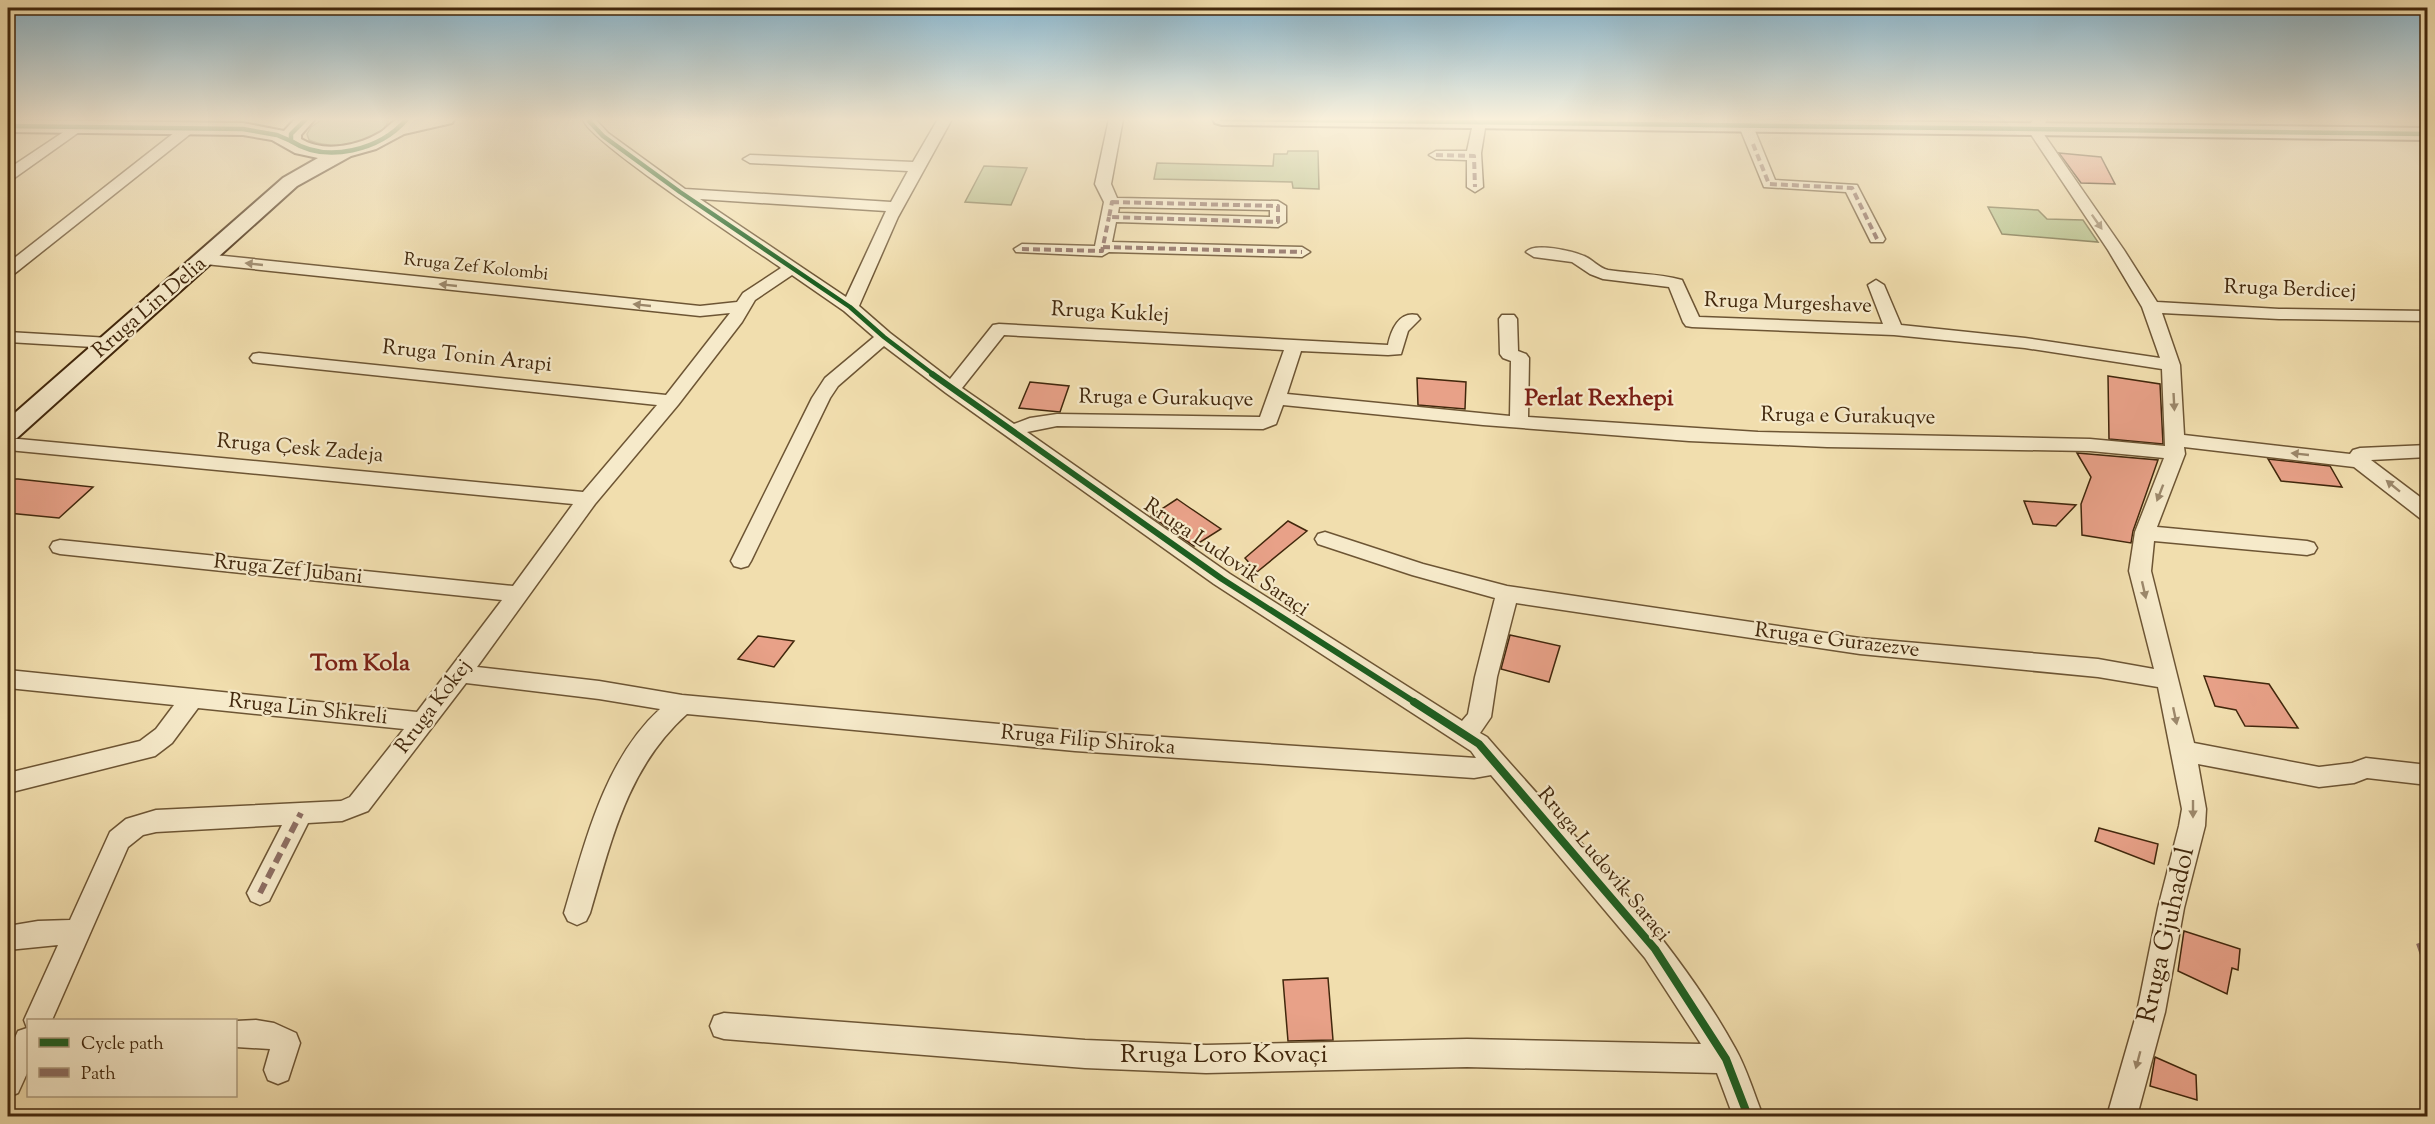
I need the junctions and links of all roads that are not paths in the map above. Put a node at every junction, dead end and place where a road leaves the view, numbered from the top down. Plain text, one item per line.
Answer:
1 (134, 171) edge
2 (300, 171) edge
3 (309, 171) edge
4 (652, 171) edge
5 (917, 171) edge
6 (1106, 171) edge
7 (1474, 171) edge
8 (1766, 171) edge
9 (2067, 171) edge
10 (290, 182) junction
11 (1475, 187) dead end
12 (680, 192) junction
13 (897, 207) junction
14 (1110, 210) junction
15 (1876, 240) dead end
16 (1103, 247) junction
17 (1022, 249) dead end
18 (1302, 252) dead end
19 (1534, 252) dead end
20 (206, 259) junction
21 (791, 268) junction
22 (8, 271) edge
23 (1876, 285) dead end
24 (742, 307) junction
25 (850, 307) junction
26 (2151, 307) junction
27 (2427, 316) edge
28 (1411, 319) dead end
29 (1508, 319) dead end
30 (1894, 330) junction
31 (8, 337) edge
32 (884, 337) junction
33 (110, 342) junction
34 (1294, 346) junction
35 (260, 358) dead end
36 (2171, 364) junction
37 (952, 388) junction
38 (1276, 399) junction
39 (671, 401) junction
40 (1520, 421) junction
41 (1013, 431) junction
42 (8, 432) edge
43 (8, 444) edge
44 (2175, 447) junction
45 (2427, 451) edge
46 (2358, 461) junction
47 (588, 499) junction
48 (2427, 514) edge
49 (2145, 532) junction
50 (1325, 539) dead end
51 (60, 547) dead end
52 (2307, 548) dead end
53 (741, 561) dead end
54 (517, 594) junction
55 (1507, 594) junction
56 (460, 674) junction
57 (8, 679) edge
58 (2168, 680) junction
59 (192, 699) junction
60 (682, 704) junction
61 (424, 722) junction
62 (1465, 735) junction
63 (2183, 751) junction
64 (1495, 764) junction
65 (2427, 775) edge
66 (8, 783) edge
67 (301, 813) junction
68 (260, 893) dead end
69 (577, 913) dead end
70 (78, 932) junction
71 (8, 938) edge
72 (38, 1019) edge
73 (724, 1026) dead end
74 (237, 1034) edge
75 (1726, 1059) junction
76 (278, 1070) dead end
77 (1748, 1116) edge
78 (2122, 1116) edge

1 - 22 street
2 - 10 main road, Rruga Lin Delia
3 - 10 main road, Rruga Lin Delia
4 - 12 street, Rruga Ludovik Saraçi
5 - 13 street
6 - 14 street
7 - 11 street
8 - 15 street
9 -> 26 street, Rruga Gjuhadol
10 - 20 main road, Rruga Lin Delia
12 - 13 street
12 - 21 street, Rruga Ludovik Saraçi
13 - 25 street
14 - 14 street
14 - 16 street
16 - 17 street
16 - 18 street
19 - 30 street, Rruga Murgeshave
24 -> 20 street, Rruga Zef Kolombi
20 - 33 main road, Rruga Lin Delia
21 - 24 street, Rruga Kokej
21 - 25 street, Rruga Ludovik Saraçi
23 - 30 street, Rruga Murgeshave
24 - 39 street, Rruga Kokej
25 - 32 street, Rruga Ludovik Saraçi
26 - 27 street, Rruga Berdicej
26 - 36 street, Rruga Gjuhadol
28 - 34 street, Rruga Kuklej
29 - 40 street
30 - 36 street, Rruga Murgeshave
31 - 33 street
32 - 37 street, Rruga Ludovik Saraçi
32 - 53 street
33 - 42 main road, Rruga Lin Delia
34 - 37 street, Rruga Kuklej
34 - 38 street
35 - 39 street, Rruga Tonin Arapi
36 -> 44 street, Rruga Gjuhadol
37 - 41 street, Rruga Ludovik Saraçi
38 - 40 street, Rruga e Gurakuqve
38 - 41 street, Rruga e Gurakuqve
39 - 47 street, Rruga Kokej
40 - 44 street, Rruga e Gurakuqve
41 - 62 street, Rruga Ludovik Saraçi
43 - 47 street, Rruga Çesk Zadeja
46 -> 44 street, Rruga e Gurakuqve
44 -> 49 street, Rruga Gjuhadol
45 - 46 street
48 -> 46 street
47 - 54 street, Rruga Kokej
49 - 52 street
49 -> 58 street, Rruga Gjuhadol
50 - 55 street, Rruga e Gurazezve
51 - 54 street, Rruga Zef Jubani
54 - 56 street, Rruga Kokej
55 - 58 street, Rruga e Gurazezve
55 - 62 street
56 - 60 street, Rruga Filip Shiroka
56 - 61 street, Rruga Kokej
57 - 59 street, Rruga Lin Shkreli
58 -> 63 street, Rruga Gjuhadol
59 - 61 street, Rruga Lin Shkreli
59 - 66 street
60 - 64 street, Rruga Filip Shiroka
60 - 69 street
61 - 67 street, Rruga Kokej
62 - 64 street, Rruga Ludovik Saraçi
63 - 65 street
63 -> 78 street, Rruga Gjuhadol
64 - 75 street, Rruga Ludovik Saraçi
67 - 68 street
67 - 70 street, Rruga Kokej
70 - 71 street
70 - 72 street, Rruga Kokej
73 - 75 street, Rruga Loro Kovaçi
74 - 76 street
75 - 77 street, Rruga Ludovik Saraçi

